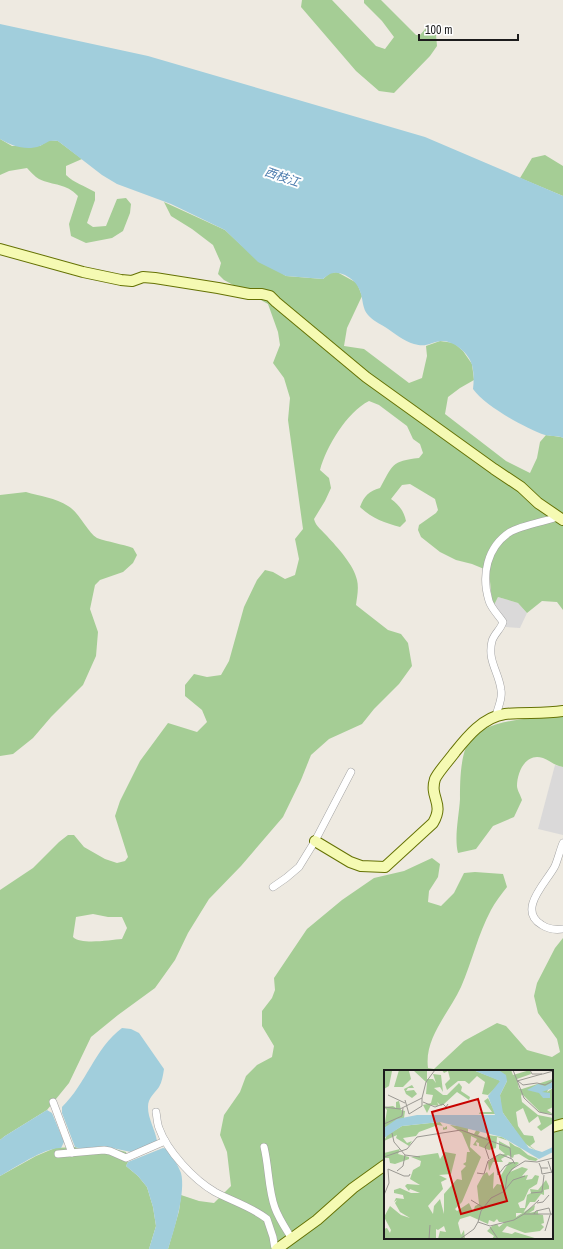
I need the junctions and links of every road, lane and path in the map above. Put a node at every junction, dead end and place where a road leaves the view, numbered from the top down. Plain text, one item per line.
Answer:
1 (0, 249) edge
2 (560, 519) edge
3 (563, 711) edge
4 (496, 717) junction
5 (352, 772) dead end
6 (315, 841) junction
7 (563, 843) edge
8 (273, 887) dead end
9 (563, 929) edge
10 (53, 1102) dead end
11 (156, 1112) dead end
12 (563, 1124) edge
13 (553, 1127) edge
14 (165, 1141) junction
15 (264, 1147) dead end
16 (72, 1153) junction
17 (58, 1154) dead end
18 (384, 1166) edge
19 (292, 1239) junction
20 (276, 1249) edge

1 - 2 street
2 - 4 street
3 - 4 street
4 - 6 street
5 - 6 street
6 - 8 street
7 - 9 street
10 - 16 street
11 - 14 street
12 - 13 street
14 - 16 street
14 - 20 street
15 - 19 street
16 - 17 street
18 - 19 street
19 - 20 street

